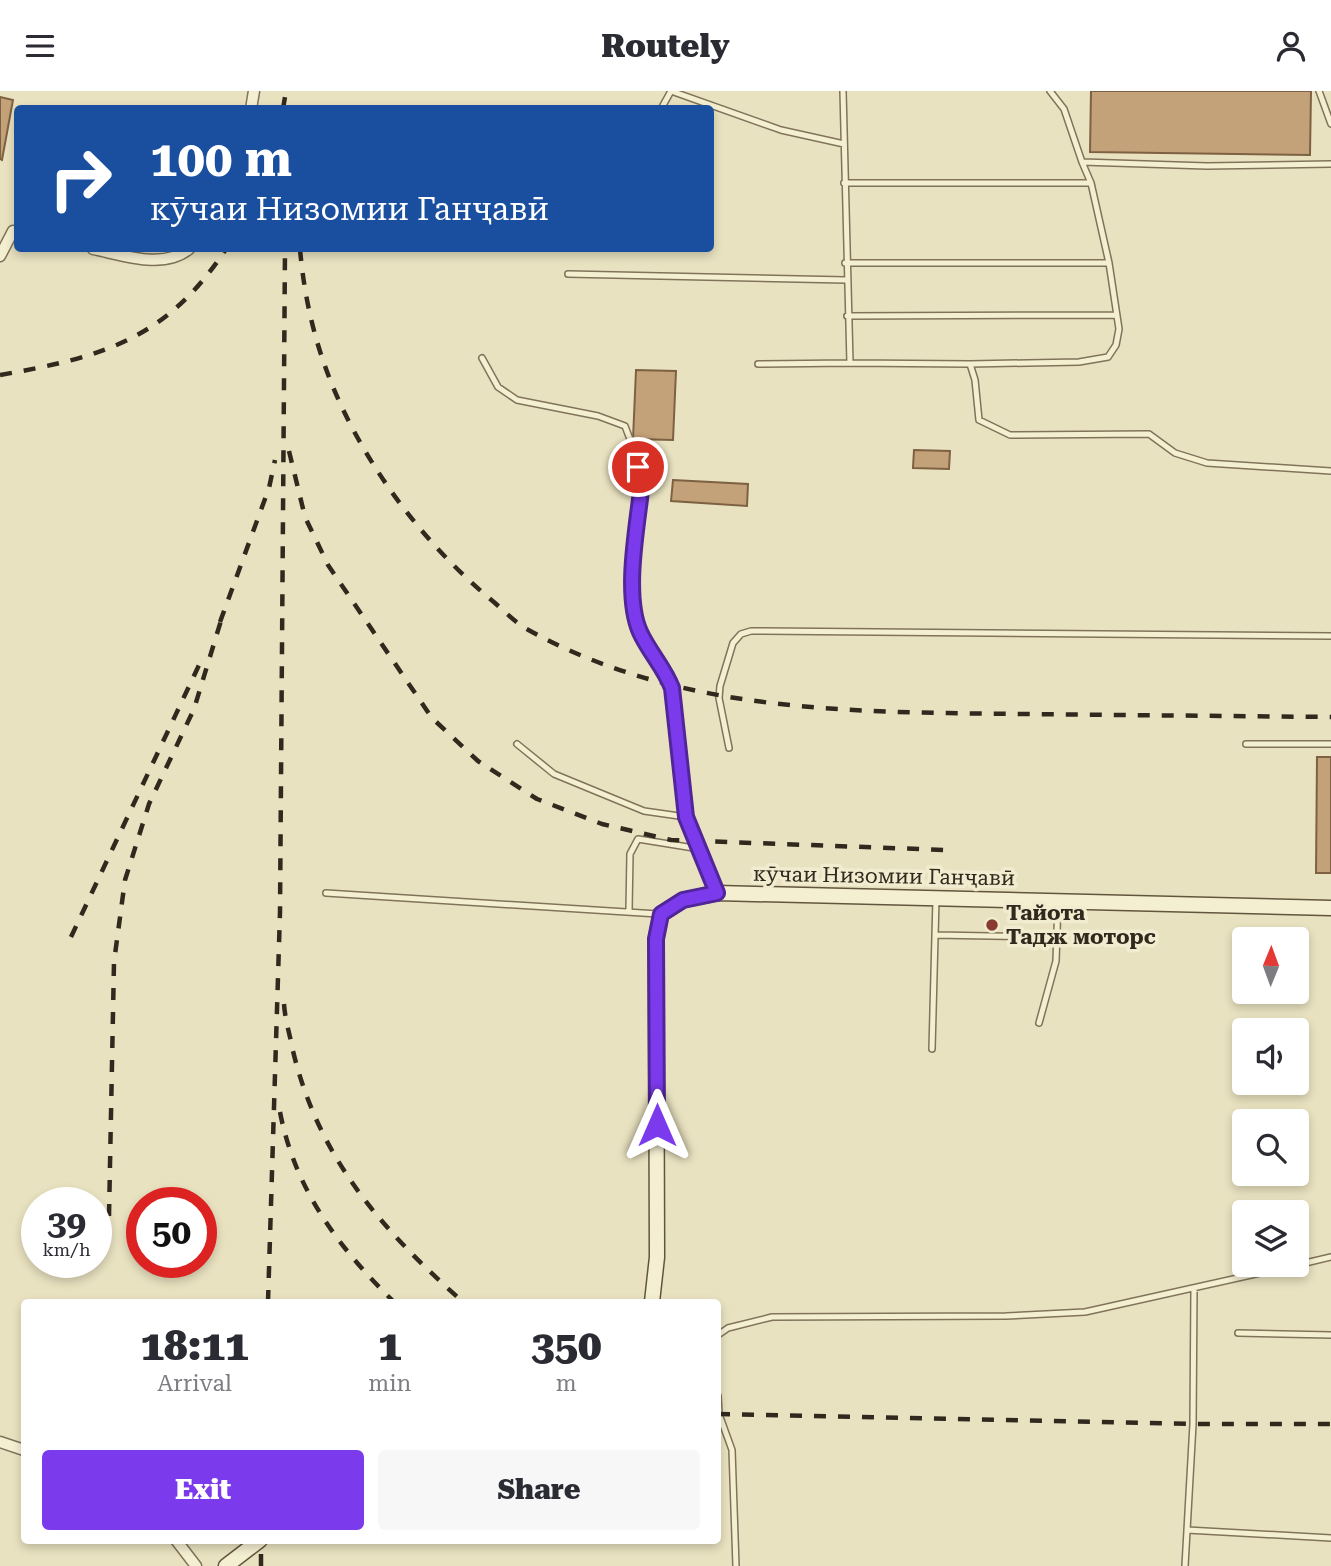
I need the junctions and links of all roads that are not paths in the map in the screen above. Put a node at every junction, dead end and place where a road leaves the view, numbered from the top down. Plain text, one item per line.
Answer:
1 (671, 91) edge
2 (843, 91) edge
3 (1050, 91) edge
4 (1319, 91) edge
5 (710, 105) edge
6 (714, 106) edge
7 (1331, 124) edge
8 (844, 143) junction
9 (1082, 162) junction
10 (1331, 164) edge
11 (844, 183) junction
12 (1091, 183) junction
13 (14, 234) edge
14 (112, 252) edge
15 (186, 252) edge
16 (0, 256) edge
17 (845, 263) junction
18 (1109, 263) junction
19 (568, 274) dead end
20 (846, 280) junction
21 (1115, 315) junction
22 (847, 316) junction
23 (482, 358) dead end
24 (850, 363) junction
25 (758, 364) dead end
26 (970, 364) junction
27 (1331, 471) edge
28 (1331, 636) edge
29 (517, 744) dead end
30 (1246, 744) dead end
31 (1331, 744) edge
32 (729, 748) dead end
33 (686, 817) junction
34 (700, 849) junction
35 (326, 893) dead end
36 (717, 893) junction
37 (936, 898) junction
38 (1058, 902) junction
39 (1331, 908) edge
40 (629, 910) junction
41 (661, 914) junction
42 (936, 935) junction
43 (1041, 937) dead end
44 (1040, 1023) dead end
45 (932, 1049) dead end
46 (1331, 1257) edge
47 (1309, 1262) edge
48 (1243, 1277) edge
49 (1194, 1288) junction
50 (652, 1299) edge
51 (721, 1333) edge
52 (1238, 1333) dead end
53 (1331, 1335) edge
54 (721, 1420) edge
55 (0, 1442) edge
56 (21, 1449) edge
57 (1187, 1530) junction
58 (1331, 1538) edge
59 (179, 1544) edge
60 (255, 1544) edge
61 (196, 1566) edge
62 (226, 1566) edge
63 (736, 1566) edge
64 (1185, 1566) edge

1 - 5 lane
2 - 8 lane
3 - 9 lane
4 - 7 lane
6 - 8 lane
8 - 11 lane
9 - 10 lane
9 - 12 lane
11 - 12 lane
11 - 17 lane
12 - 18 lane
13 - 16 street
14 - 15 street
17 - 18 lane
17 - 20 lane
18 - 21 lane
19 - 20 lane
20 - 22 lane
21 - 22 lane
21 - 26 lane
22 - 24 lane
23 - 33 lane
24 - 25 lane
24 - 26 lane
26 - 27 lane
28 - 32 lane
29 - 33 lane
30 - 31 lane
33 - 34 lane
34 - 36 lane
34 - 40 lane
35 - 40 lane
36 - 37 main road, кӯчаи Низомии Ганҷавӣ
36 - 41 main road, кӯчаи Низомии Ганҷавӣ
37 - 38 main road, кӯчаи Низомии Ганҷавӣ
37 - 42 lane
38 - 39 main road, кӯчаи Низомии Ганҷавӣ
38 - 44 lane
40 - 41 lane
41 - 50 main road
42 - 43 lane
42 - 45 lane
46 - 47 lane
48 - 49 lane
49 - 51 lane
49 - 57 lane
52 - 53 lane
54 - 63 lane
55 - 56 street
57 - 58 lane
57 - 64 lane
59 - 61 street
60 - 62 main road

